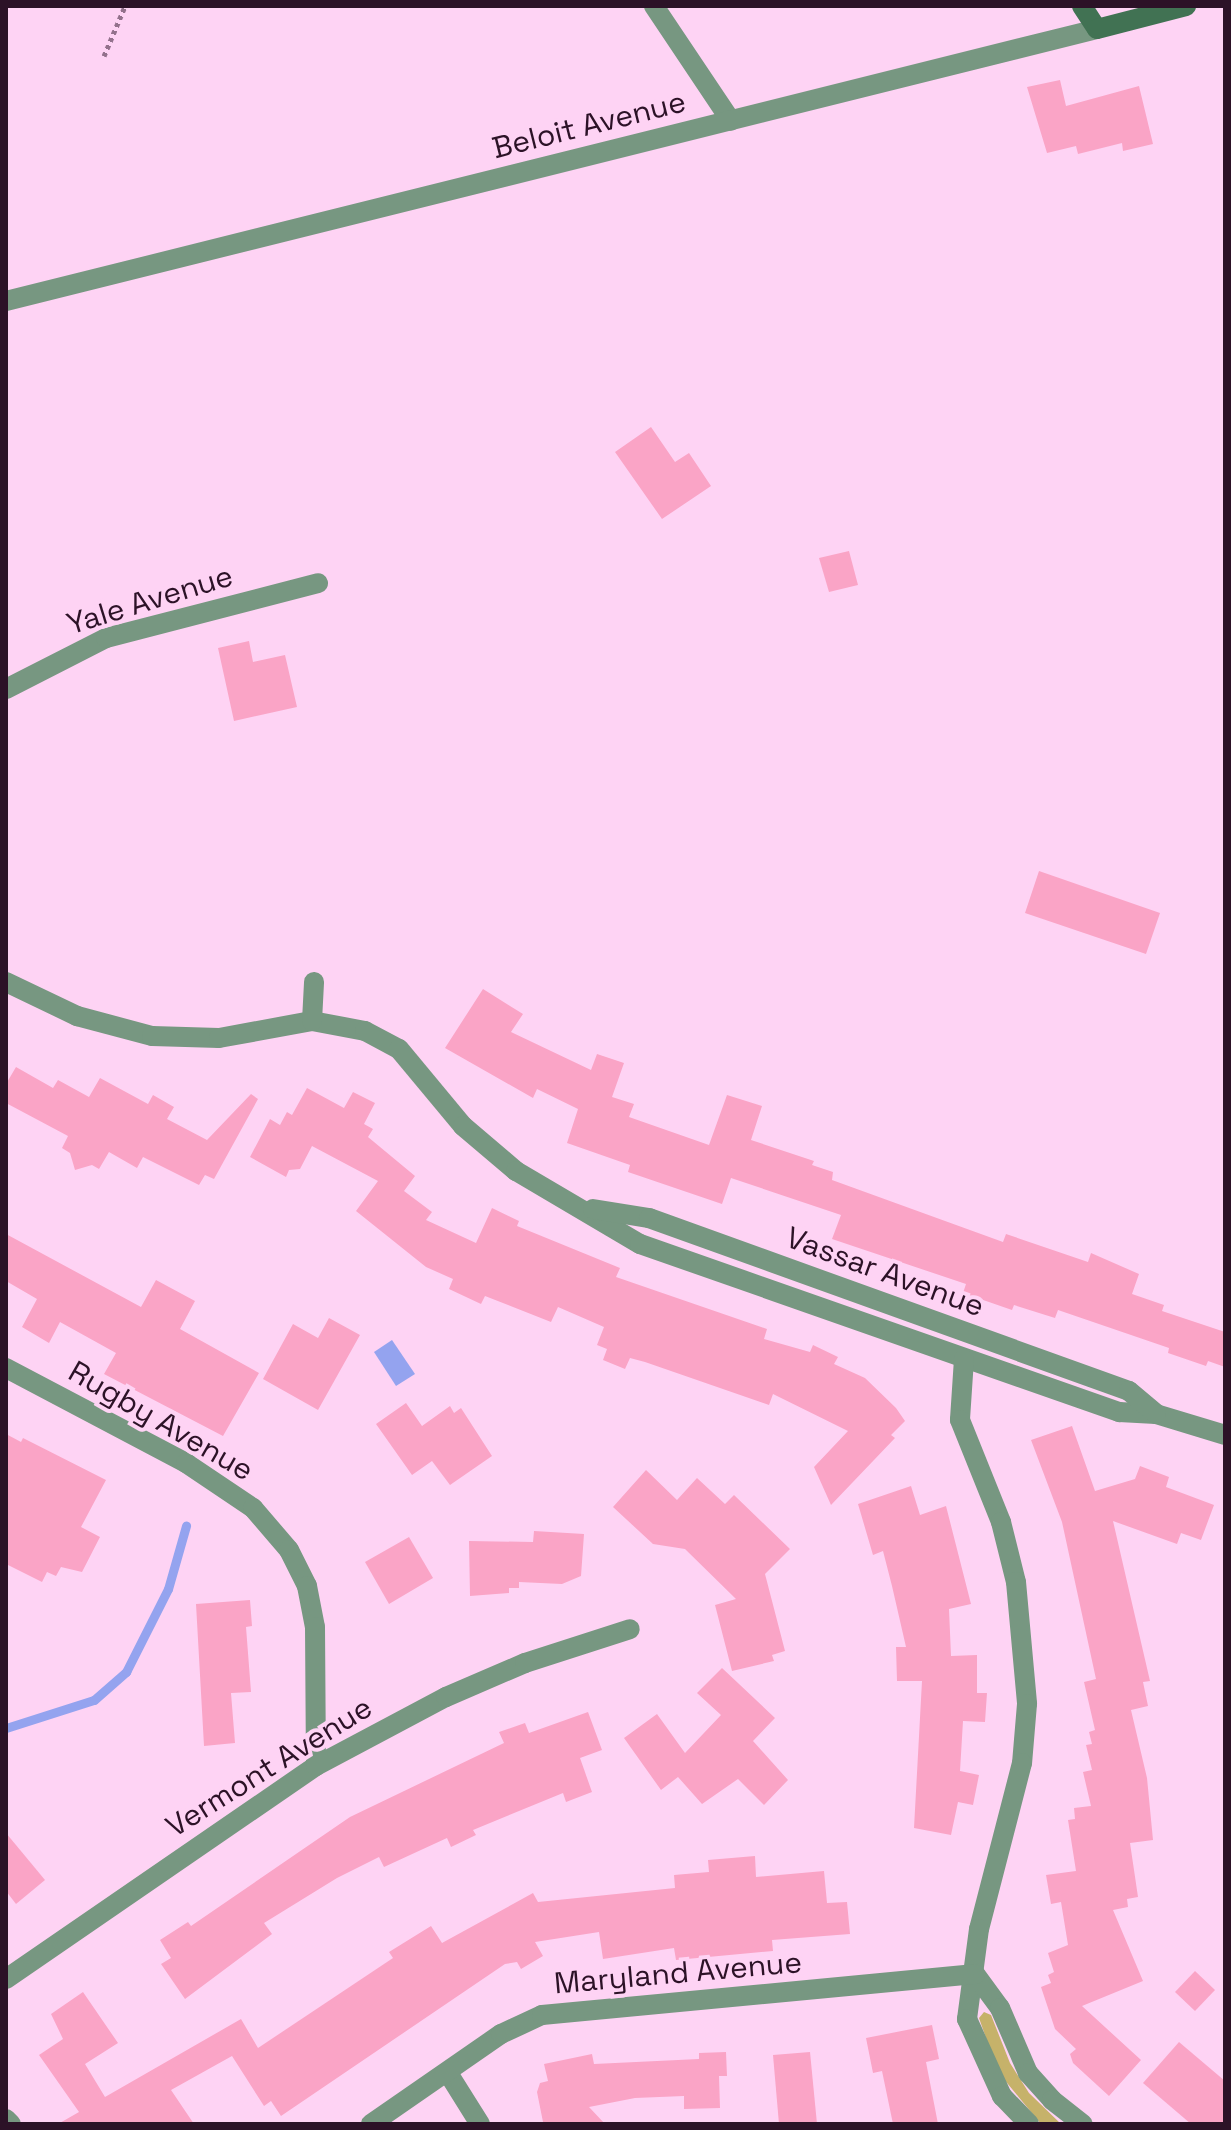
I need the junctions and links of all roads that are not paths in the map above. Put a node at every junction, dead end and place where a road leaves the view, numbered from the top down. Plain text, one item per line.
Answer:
1 (654, 6) edge
2 (1082, 6) edge
3 (1186, 6) edge
4 (1097, 29) junction
5 (731, 121) junction
6 (6, 301) edge
7 (318, 583) dead end
8 (6, 689) edge
9 (6, 982) edge
10 (314, 982) dead end
11 (312, 1021) junction
12 (585, 1208) junction
13 (964, 1359) junction
14 (6, 1368) edge
15 (1156, 1414) junction
16 (1225, 1435) edge
17 (630, 1629) dead end
18 (316, 1766) junction
19 (975, 1974) junction
20 (6, 1979) edge
21 (448, 2073) junction
22 (6, 2119) edge
23 (11, 2124) edge
24 (371, 2124) edge
25 (480, 2124) edge
26 (1029, 2124) edge
27 (1083, 2124) edge

1 - 5 street
2 - 4 street
3 - 4 street, Beloit Avenue
4 - 5 street, Beloit Avenue
5 - 6 street, Beloit Avenue
7 - 8 street, Yale Avenue
9 - 11 street, Vassar Avenue
10 - 11 street
11 - 12 street, Vassar Avenue
12 - 13 street, Vassar Avenue
12 - 15 street, Vassar Avenue
13 - 15 street, Vassar Avenue
13 - 19 street
14 - 18 street, Rugby Avenue
15 - 16 street, Vassar Avenue
17 - 18 street, Vermont Avenue
18 - 20 street, Vermont Avenue
19 - 21 street, Maryland Avenue
19 - 26 street
19 - 27 street
21 - 24 street, Maryland Avenue
21 - 25 street
22 - 23 street

